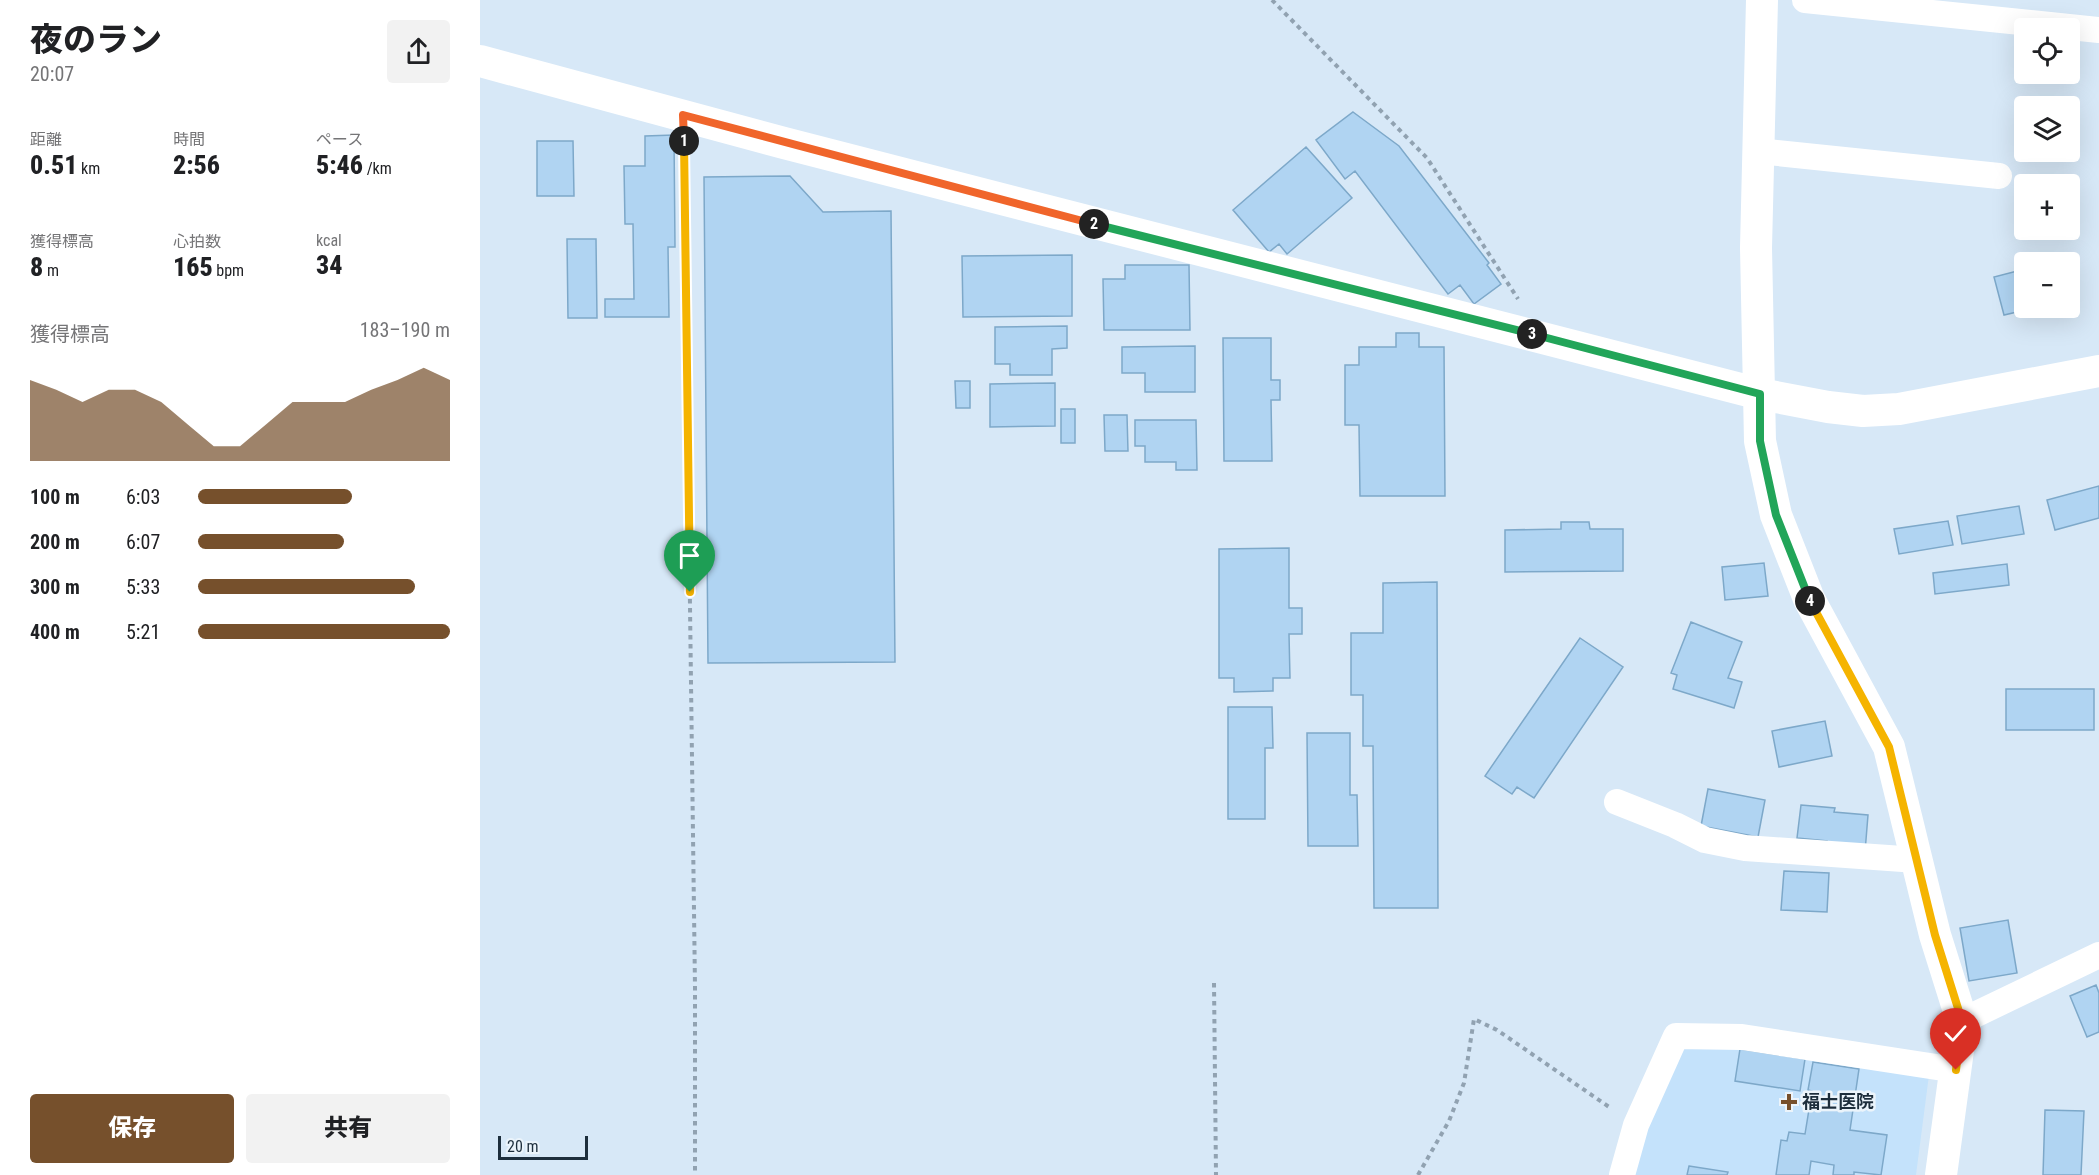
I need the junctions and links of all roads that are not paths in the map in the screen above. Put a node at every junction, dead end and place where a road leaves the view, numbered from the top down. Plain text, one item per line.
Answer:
1 (1762, 0) edge
2 (1805, 0) edge
3 (2099, 30) edge
4 (480, 61) edge
5 (1758, 151) junction
6 (1999, 176) dead end
7 (2099, 371) edge
8 (1760, 394) junction
9 (1617, 802) dead end
10 (1917, 860) junction
11 (2099, 955) edge
12 (1962, 1021) junction
13 (1956, 1070) junction
14 (1622, 1175) edge
15 (1941, 1175) edge

1 - 5 street
2 - 3 street
4 - 8 street
5 - 6 street
5 - 8 street
7 - 8 street
8 - 10 street
9 - 10 street
10 - 12 street
11 - 12 street
12 - 13 street
13 - 14 street
13 - 15 street

